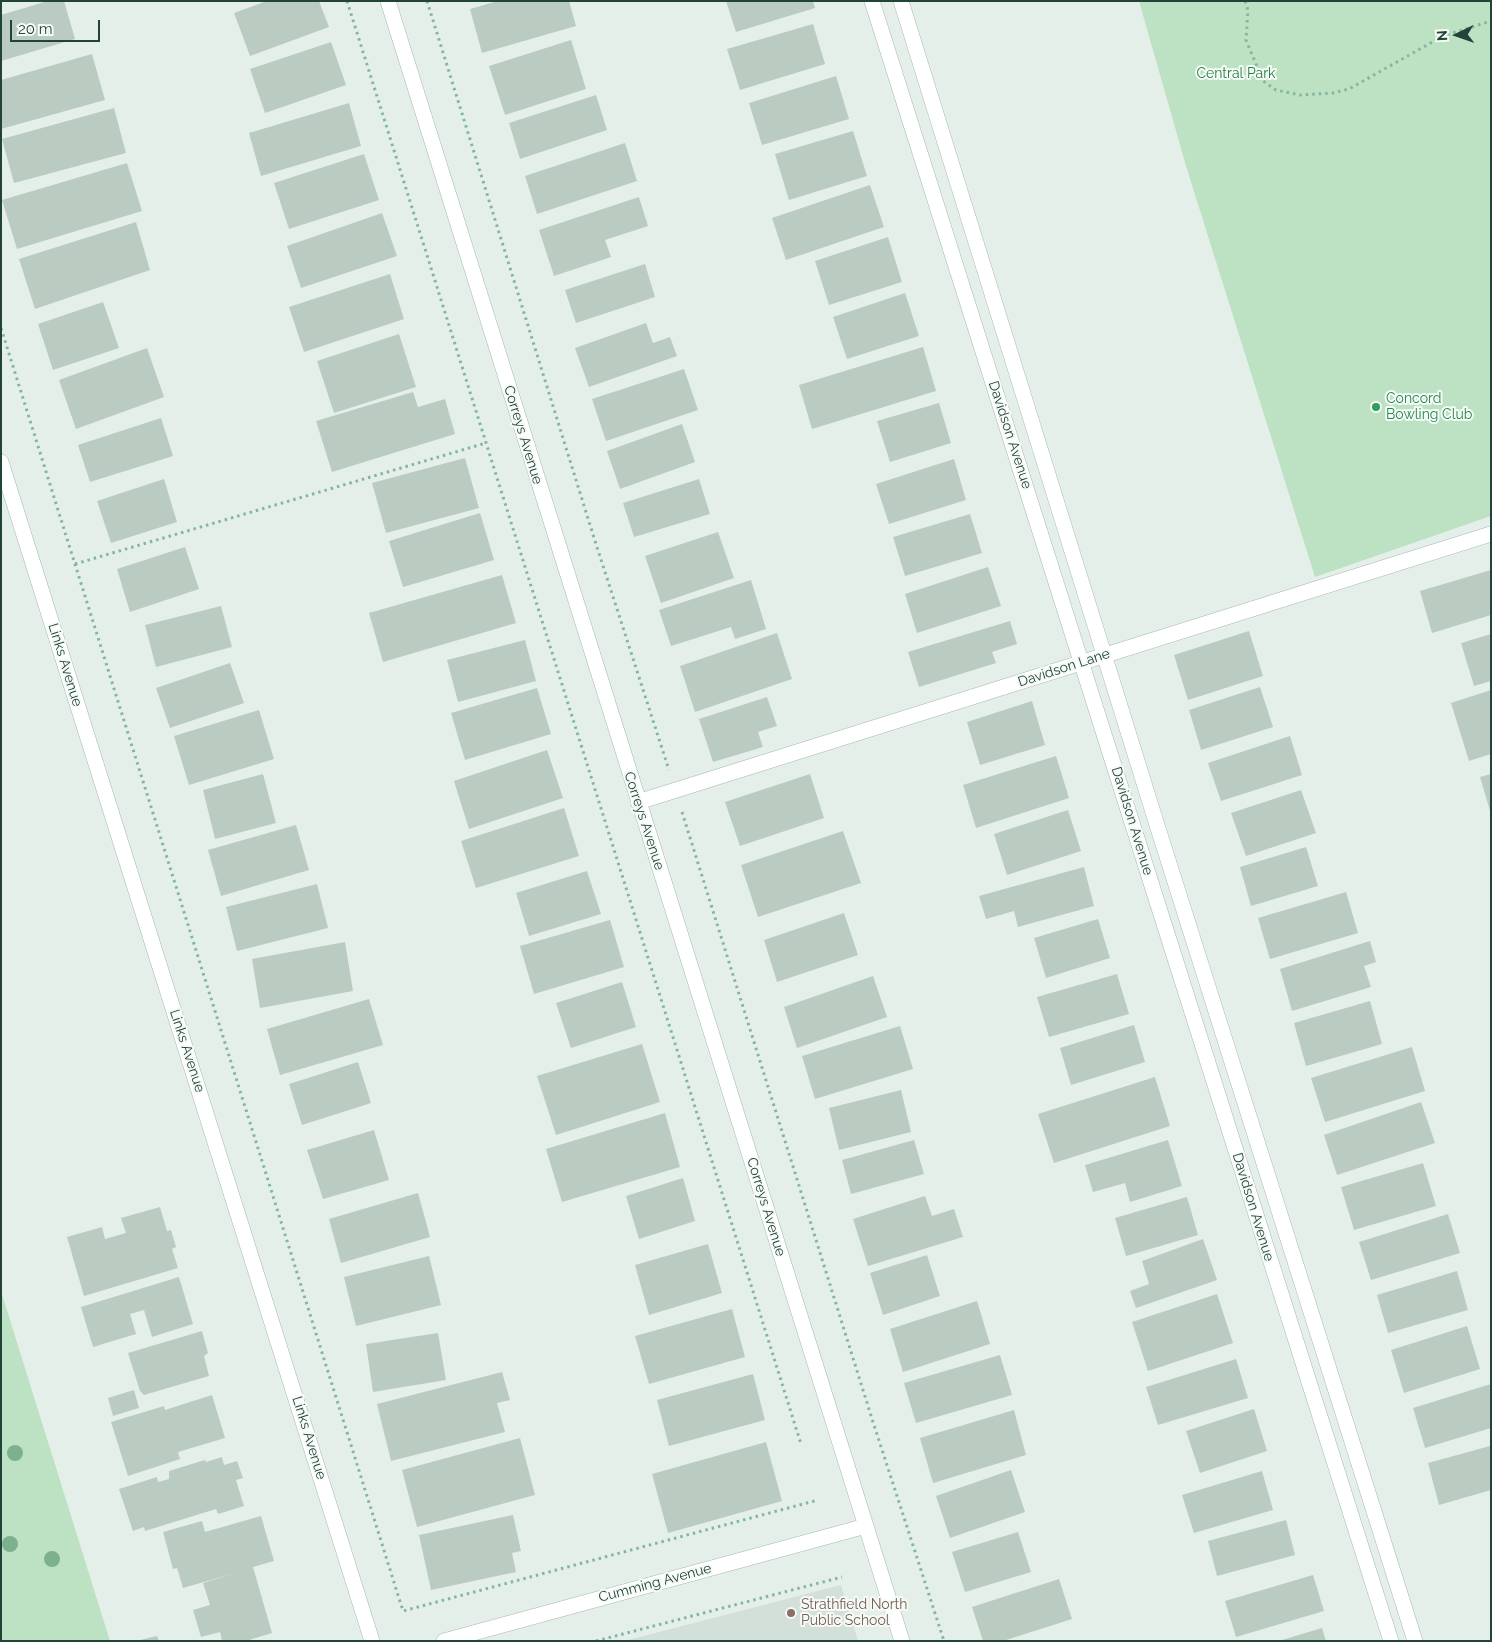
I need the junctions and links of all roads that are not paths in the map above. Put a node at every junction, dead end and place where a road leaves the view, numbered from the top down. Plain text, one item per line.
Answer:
1 (388, 1) edge
2 (872, 1) edge
3 (901, 1) edge
4 (1, 462) edge
5 (1491, 534) edge
6 (1105, 655) junction
7 (1082, 662) junction
8 (638, 802) junction
9 (866, 1526) junction
10 (372, 1641) edge
11 (444, 1641) edge
12 (902, 1641) edge
13 (1391, 1641) edge
14 (1415, 1641) edge

1 - 8 street, Correys Avenue
2 - 7 street, Davidson Avenue
3 - 6 street, Davidson Avenue
4 - 10 street, Links Avenue
5 - 6 street, Davidson Lane
6 - 7 street, Davidson Lane
6 - 14 street, Davidson Avenue
7 - 8 street, Davidson Lane
7 - 13 street, Davidson Avenue
8 - 9 street, Correys Avenue
9 - 11 street, Cumming Avenue
9 - 12 street, Correys Avenue

